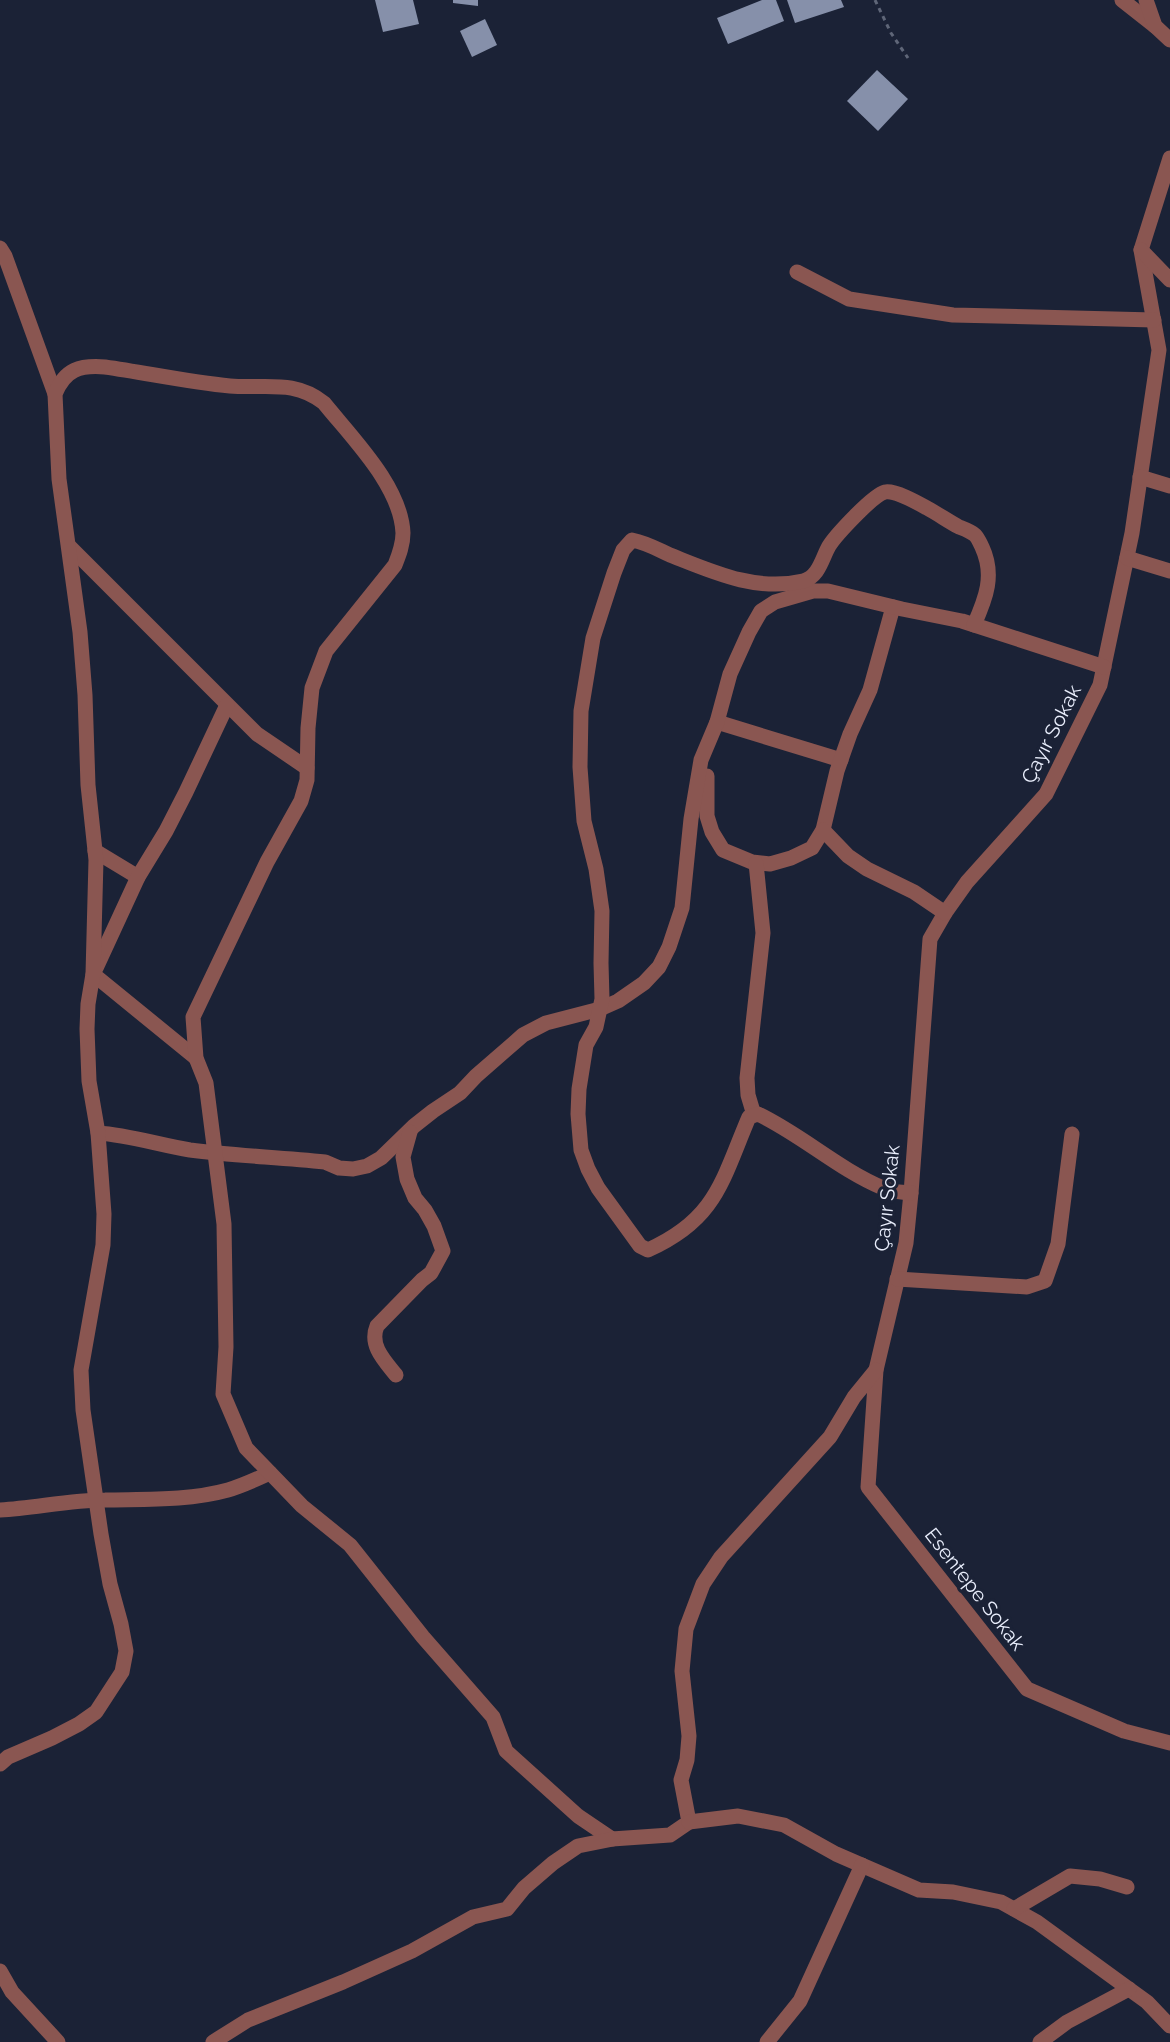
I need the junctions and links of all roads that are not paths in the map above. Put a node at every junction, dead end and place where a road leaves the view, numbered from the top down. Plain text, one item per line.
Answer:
1 (1122, 0) edge
2 (1146, 0) edge
3 (1155, 26) junction
4 (1170, 40) edge
5 (1170, 158) edge
6 (0, 248) edge
7 (1141, 250) junction
8 (797, 272) dead end
9 (1170, 280) edge
10 (1154, 321) junction
11 (55, 394) junction
12 (1140, 477) junction
13 (1170, 486) edge
14 (69, 546) junction
15 (1127, 558) junction
16 (1170, 571) edge
17 (893, 607) junction
18 (974, 625) junction
19 (1104, 667) junction
20 (228, 705) junction
21 (717, 722) junction
22 (709, 740) junction
23 (841, 760) junction
24 (307, 768) junction
25 (823, 830) junction
26 (95, 851) junction
27 (756, 863) junction
28 (138, 878) junction
29 (945, 913) junction
30 (93, 974) junction
31 (600, 1009) junction
32 (196, 1058) junction
33 (754, 1116) junction
34 (411, 1129) junction
35 (98, 1133) junction
36 (1072, 1134) dead end
37 (215, 1152) junction
38 (911, 1193) junction
39 (897, 1279) junction
40 (876, 1370) junction
41 (396, 1375) dead end
42 (270, 1473) junction
43 (97, 1500) junction
44 (0, 1510) edge
45 (1170, 1743) edge
46 (0, 1764) edge
47 (689, 1821) junction
48 (613, 1839) junction
49 (862, 1865) junction
50 (1126, 1887) dead end
51 (1014, 1909) junction
52 (0, 1971) edge
53 (1129, 1989) junction
54 (1170, 2026) edge
55 (58, 2042) edge
56 (213, 2042) edge
57 (767, 2042) edge
58 (1040, 2042) edge

1 - 3 street
2 - 3 street
3 - 4 street
5 - 7 street, Çayır Sokak
6 - 11 street
7 - 9 street
7 - 10 street, Çayır Sokak
8 - 10 street
10 - 12 street, Çayır Sokak
11 - 14 street
11 - 24 street
12 - 13 street
12 - 15 street, Çayır Sokak
14 - 20 street
14 - 26 street
15 - 16 street
15 - 19 street, Çayır Sokak
17 - 18 street
17 - 21 street
17 - 23 street
18 - 19 street
18 - 31 street
19 - 29 street, Çayır Sokak
20 - 24 street
20 - 28 street
21 - 22 street
21 - 23 street
22 - 27 street
22 - 31 street
23 - 25 street
24 - 32 street
25 - 27 street
25 - 29 street
26 - 28 street
26 - 30 street
27 - 33 street
28 - 30 street
29 - 38 street, Çayır Sokak
30 - 32 street
30 - 35 street
31 - 33 street
31 - 34 street
32 - 37 street
33 - 38 street
34 - 37 street
34 - 41 street
35 - 37 street
35 - 43 street
36 - 39 street
37 - 42 street
38 - 39 street, Çayır Sokak
39 - 40 street, Çayır Sokak
40 - 45 street, Esentepe Sokak
40 - 47 street
42 - 43 street
42 - 48 street
43 - 44 street
43 - 46 street
47 - 48 street
47 - 49 street
48 - 56 street
49 - 51 street
49 - 57 street
50 - 51 street
51 - 53 street
52 - 55 street
53 - 54 street
53 - 58 street

